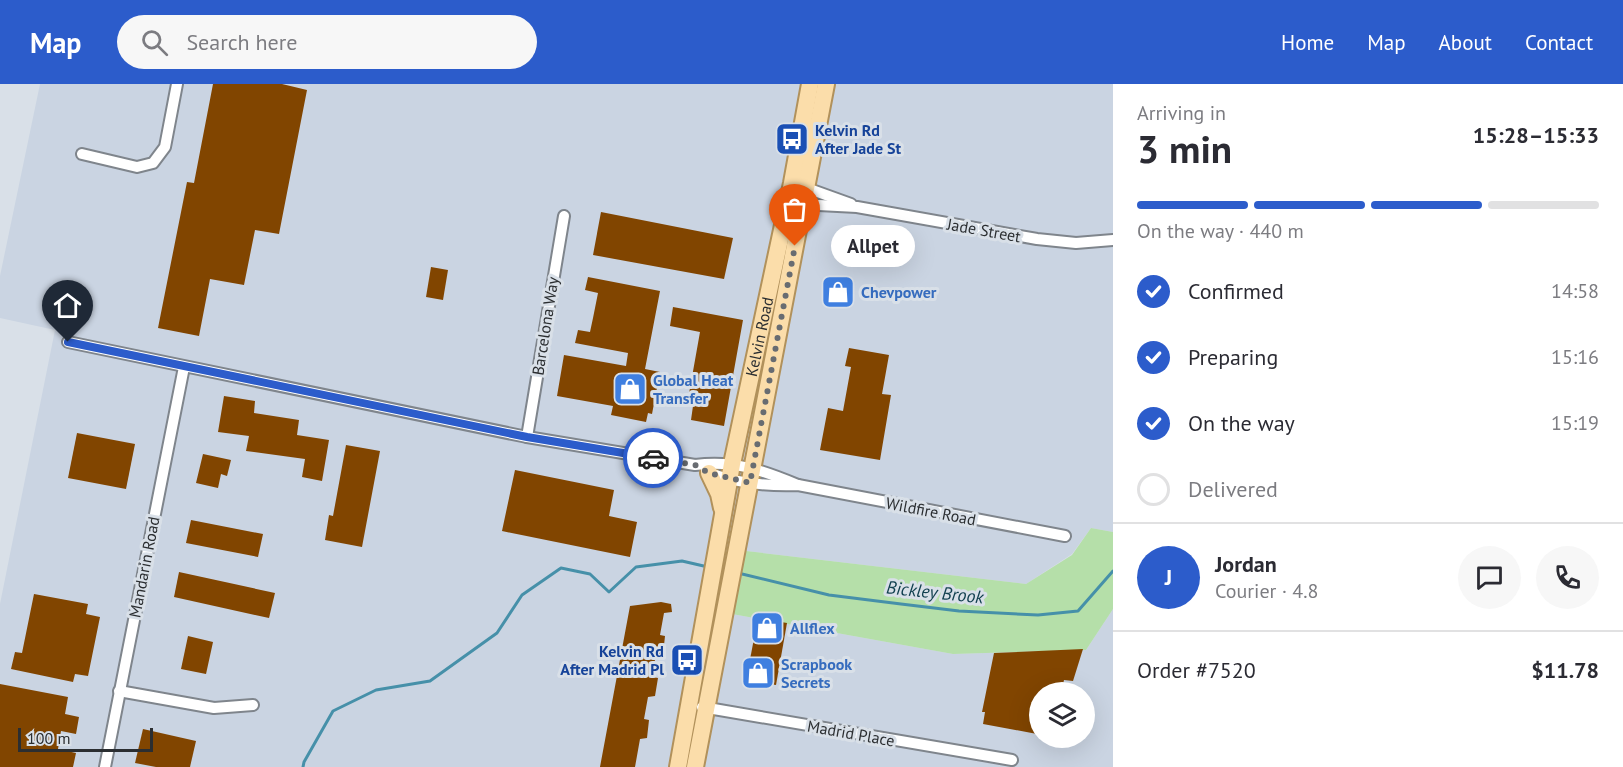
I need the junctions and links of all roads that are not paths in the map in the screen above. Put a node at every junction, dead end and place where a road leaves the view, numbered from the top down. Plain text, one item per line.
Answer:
1 (177, 84) edge
2 (826, 84) edge
3 (809, 92) edge
4 (82, 154) dead end
5 (799, 185) junction
6 (795, 203) junction
7 (857, 207) junction
8 (564, 216) dead end
9 (1113, 240) edge
10 (68, 342) dead end
11 (184, 367) junction
12 (527, 437) junction
13 (702, 469) junction
14 (731, 471) junction
15 (751, 475) junction
16 (723, 515) junction
17 (1065, 536) dead end
18 (119, 691) junction
19 (690, 704) junction
20 (253, 705) dead end
21 (707, 709) junction
22 (1012, 760) dead end
23 (105, 767) edge
24 (678, 767) edge
25 (695, 767) edge

1 - 4 street
2 - 3 main road
2 - 5 main road, Kelvin Road
3 - 5 main road, Kelvin Road
5 - 6 main road, Kelvin Road
5 - 7 street, Jade Street
6 - 7 street, Jade Street
6 - 14 main road, Kelvin Road
6 - 15 main road, Kelvin Road
7 - 9 street, Jade Street
8 - 12 street, Barcelona Way
10 - 11 street, Wildfire Road
11 - 12 street, Wildfire Road
11 - 18 street, Mandarin Road
12 - 13 street, Wildfire Road
13 - 14 street, Wildfire Road
13 - 14 street, Wildfire Road
13 - 16 main road
14 - 15 street, Wildfire Road
14 - 16 main road, Kelvin Road
15 - 17 street, Wildfire Road
15 - 21 main road, Kelvin Road
16 - 19 main road, Kelvin Road
18 - 20 street
18 - 23 street, Mandarin Road
19 - 21 street, Madrid Place
19 - 24 main road, Kelvin Road
21 - 22 street, Madrid Place
21 - 25 main road, Kelvin Road

